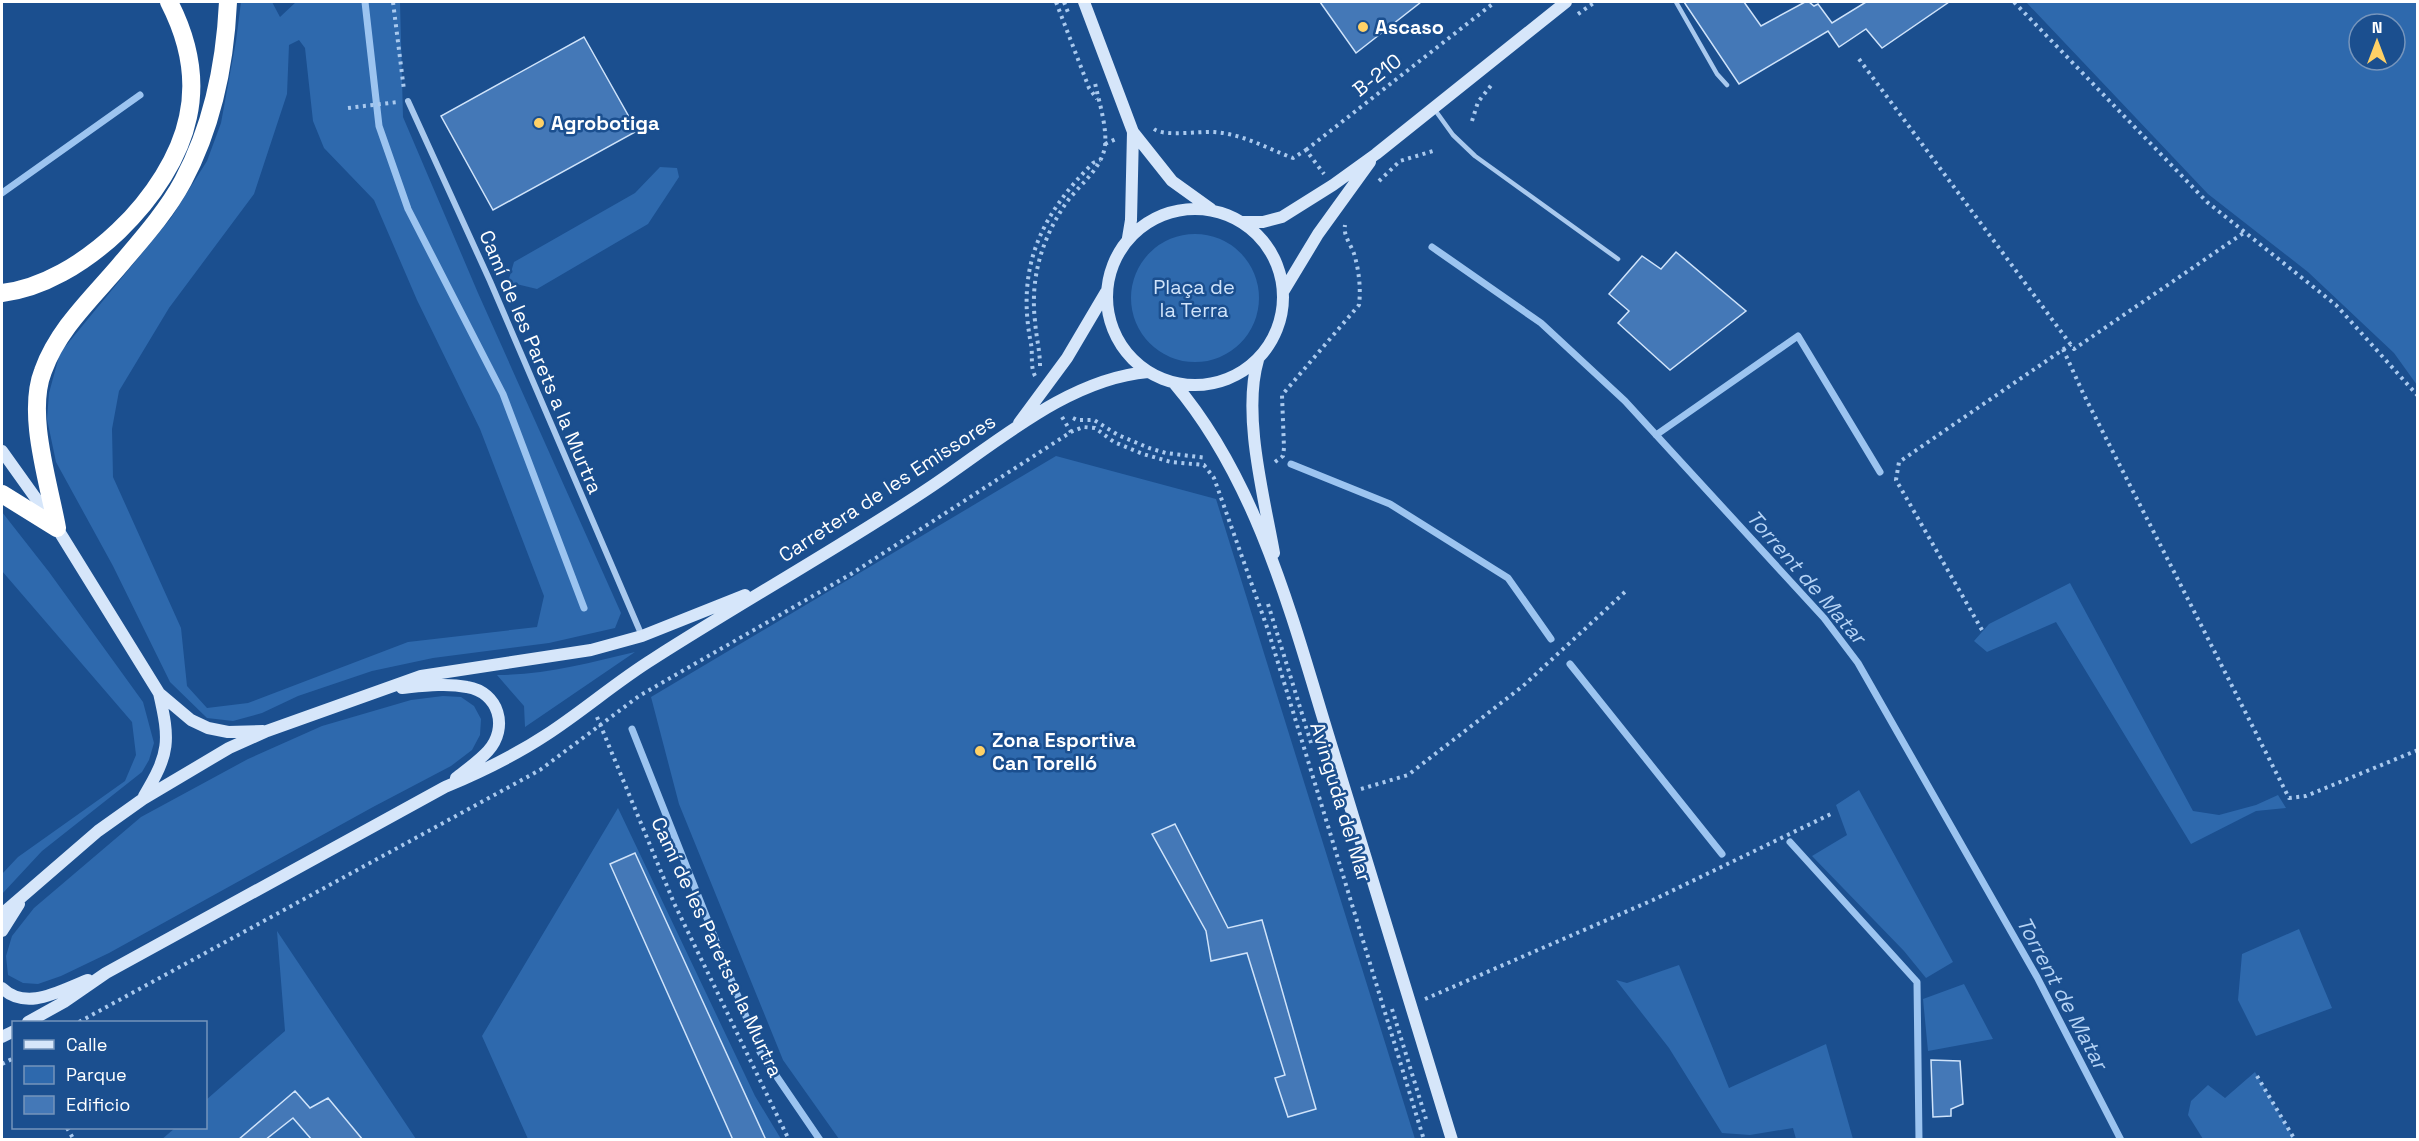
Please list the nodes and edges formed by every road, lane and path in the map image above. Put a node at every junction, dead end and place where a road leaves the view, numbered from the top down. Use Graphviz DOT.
graph roads {
  1 [pos="169,2"];
  2 [pos="228,2"];
  3 [pos="393,2"];
  4 [pos="1056,2"];
  5 [pos="1084,2"];
  6 [pos="1495,2"];
  7 [pos="1566,2"];
  8 [pos="1595,2"];
  9 [pos="1676,2"];
  10 [pos="2014,2"];
  11 [pos="1576,16"];
  12 [pos="1859,59"];
  13 [pos="1495,82"];
  14 [pos="1096,85"];
  15 [pos="1727,85"];
  16 [pos="1098,100"];
  17 [pos="408,101"];
  18 [pos="384,104"];
  19 [pos="348,108"];
  20 [pos="1433,108"];
  21 [pos="1472,121"];
  22 [pos="1150,125"];
  23 [pos="1133,132"];
  24 [pos="1306,150"];
  25 [pos="1433,151"];
  26 [pos="1376,154"];
  27 [pos="1101,159"];
  28 [pos="1324,175"];
  29 [pos="1373,188"];
  30 [pos="1212,210"];
  31 [pos="1347,217"];
  32 [pos="1242,222"];
  33 [pos="2245,232"];
  34 [pos="1128,239"];
  35 [pos="1618,259"];
  36 [pos="1106,291"];
  37 [pos="1283,292"];
  38 [pos="2,293"];
  39 [pos="2071,344"];
  40 [pos="2063,349"];
  41 [pos="1258,358"];
  42 [pos="1041,370"];
  43 [pos="1148,372"];
  44 [pos="1039,380"];
  45 [pos="1174,383"];
  46 [pos="2418,396"];
  47 [pos="1065,422"];
  48 [pos="1014,429"];
  49 [pos="1071,432"];
  50 [pos="1049,445"];
  51 [pos="2,451"];
  52 [pos="1212,461"];
  53 [pos="1275,462"];
  54 [pos="2,494"];
  55 [pos="57,528"];
  56 [pos="1278,574"];
  57 [pos="782,580"];
  58 [pos="1626,591"];
  59 [pos="1266,598"];
  60 [pos="1982,630"];
  61 [pos="642,636"];
  62 [pos="389,688"];
  63 [pos="159,693"];
  64 [pos="590,702"];
  65 [pos="267,730"];
  66 [pos="2418,750"];
  67 [pos="1315,756"];
  68 [pos="445,787"];
  69 [pos="1346,793"];
  70 [pos="143,799"];
  71 [pos="1833,813"];
  72 [pos="27,893"];
  73 [pos="2,914"];
  74 [pos="2,931"];
  75 [pos="106,973"];
  76 [pos="2,988"];
  77 [pos="1411,1005"];
  78 [pos="1392,1006"];
  79 [pos="31,1021"];
  80 [pos="2257,1076"];
  81 [pos="1429,1128"];
  82 [pos="789,1140"];
  83 [pos="1424,1140"];
  84 [pos="1452,1140"];
  85 [pos="2295,1140"];
  1 -- 38 [label="highway"];
  2 -- 55 [label="highway"];
  3 -- 17 [label="path"];
  4 -- 16 [label="path"];
  5 -- 23 [label="main road"];
  6 -- 24 [label="path, B-210"];
  7 -- 20 [label="main road"];
  8 -- 11 [label="path"];
  9 -- 15 [label="lane"];
  10 -- 33 [label="path"];
  12 -- 39 [label="path"];
  13 -- 21 [label="path"];
  14 -- 16 [label="path"];
  16 -- 27 [label="path"];
  17 -- 61 [label="street, Camí de les Parets a la Murtra"];
  18 -- 19 [label="path"];
  20 -- 26 [label="main road"];
  20 -- 35 [label="lane"];
  22 -- 24 [label="path"];
  23 -- 30 [label="main road"];
  23 -- 34 [label="main road"];
  24 -- 28 [label="path"];
  25 -- 29 [label="path"];
  26 -- 32 [label="main road"];
  26 -- 37 [label="main road"];
  27 -- 42 [label="path"];
  27 -- 44 [label="path"];
  30 -- 32 [label="main road"];
  30 -- 34 [label="main road"];
  31 -- 53 [label="path"];
  32 -- 37 [label="main road"];
  33 -- 39 [label="path"];
  33 -- 46 [label="path"];
  34 -- 36 [label="main road"];
  36 -- 43 [label="main road"];
  36 -- 48 [label="main road"];
  37 -- 41 [label="main road"];
  39 -- 40 [label="path"];
  40 -- 60 [label="path"];
  40 -- 66 [label="path"];
  41 -- 45 [label="main road"];
  41 -- 56 [label="main road, Avinguda del Mar"];
  43 -- 45 [label="main road"];
  43 -- 48 [label="main road, Carretera de les Emissores"];
  45 -- 56 [label="main road, Avinguda del Mar"];
  47 -- 49 [label="path"];
  48 -- 57 [label="main road, Carretera de les Emissores"];
  49 -- 50 [label="path"];
  49 -- 52 [label="path"];
  49 -- 83 [label="path, Avinguda del Mar"];
  51 -- 55 [label="main road"];
  54 -- 55 [label="highway"];
  55 -- 63 [label="main road"];
  56 -- 69 [label="main road, Avinguda del Mar"];
  57 -- 61 [label="main road"];
  57 -- 64 [label="main road"];
  58 -- 69 [label="path"];
  59 -- 67 [label="path, Avinguda del Mar"];
  61 -- 62 [label="main road"];
  62 -- 65 [label="main road"];
  62 -- 68 [label="main road"];
  63 -- 65 [label="main road"];
  63 -- 70 [label="main road"];
  64 -- 68 [label="main road"];
  64 -- 82 [label="path, Camí de les Parets a la Murtra"];
  65 -- 70 [label="main road"];
  68 -- 75 [label="main road"];
  69 -- 77 [label="main road, Avinguda del Mar"];
  70 -- 72 [label="main road"];
  71 -- 77 [label="path"];
  72 -- 73 [label="main road"];
  72 -- 74 [label="main road"];
  75 -- 76 [label="main road"];
  75 -- 79 [label="main road"];
  77 -- 84 [label="main road, Avinguda del Mar"];
  78 -- 81 [label="path"];
  80 -- 85 [label="path"];
}
